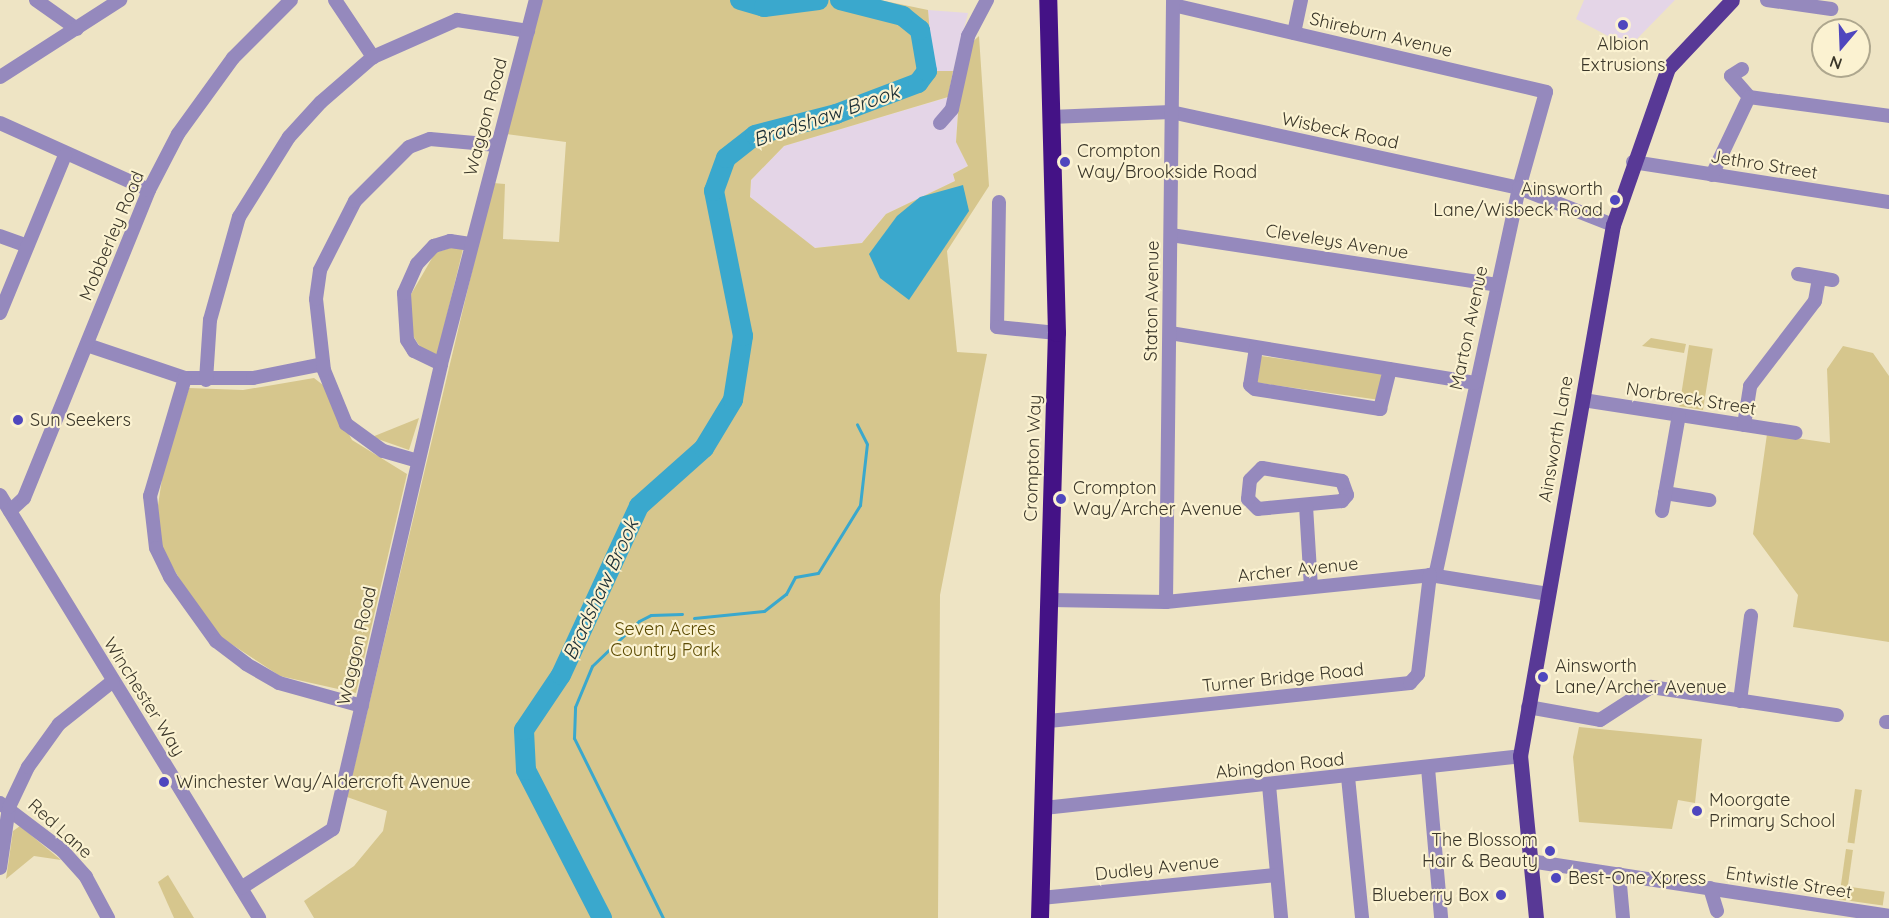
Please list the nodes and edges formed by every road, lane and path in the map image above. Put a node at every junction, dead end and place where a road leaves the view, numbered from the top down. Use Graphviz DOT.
graph roads {
  1 [pos="36,0"];
  2 [pos="120,0"];
  3 [pos="291,0"];
  4 [pos="335,0"];
  5 [pos="536,0"];
  6 [pos="987,0"];
  7 [pos="1047,0"];
  8 [pos="1301,0"];
  9 [pos="1732,0"];
  10 [pos="1767,0"];
  11 [pos="1173,3"];
  12 [pos="1811,3"];
  13 [pos="1831,9"];
  14 [pos="77,29"];
  15 [pos="528,31"];
  16 [pos="1294,33"];
  17 [pos="373,57"];
  18 [pos="1742,69"];
  19 [pos="0,77"];
  20 [pos="1546,92"];
  21 [pos="1749,97"];
  22 [pos="1171,112"];
  23 [pos="1889,116"];
  24 [pos="1052,117"];
  25 [pos="0,123"];
  26 [pos="940,123"];
  27 [pos="497,146"];
  28 [pos="65,154"];
  29 [pos="1633,162"];
  30 [pos="1712,175"];
  31 [pos="1519,188"];
  32 [pos="149,190"];
  33 [pos="999,202"];
  34 [pos="1889,202"];
  35 [pos="1613,225"];
  36 [pos="1171,235"];
  37 [pos="0,236"];
  38 [pos="472,244"];
  39 [pos="27,246"];
  40 [pos="1798,274"];
  41 [pos="1497,285"];
  42 [pos="0,313"];
  43 [pos="1057,333"];
  44 [pos="1170,333"];
  45 [pos="87,345"];
  46 [pos="1256,348"];
  47 [pos="323,364"];
  48 [pos="441,364"];
  49 [pos="1390,369"];
  50 [pos="185,378"];
  51 [pos="206,380"];
  52 [pos="1475,383"];
  53 [pos="1583,400"];
  54 [pos="1679,415"];
  55 [pos="1744,425"];
  56 [pos="1795,433"];
  57 [pos="418,461"];
  58 [pos="1665,493"];
  59 [pos="0,495"];
  60 [pos="1709,500"];
  61 [pos="1306,506"];
  62 [pos="1662,511"];
  63 [pos="10,512"];
  64 [pos="1433,575"];
  65 [pos="1311,587"];
  66 [pos="1548,594"];
  67 [pos="1050,600"];
  68 [pos="1166,602"];
  69 [pos="1751,616"];
  70 [pos="113,681"];
  71 [pos="1740,701"];
  72 [pos="362,706"];
  73 [pos="1528,707"];
  74 [pos="1837,715"];
  75 [pos="1049,721"];
  76 [pos="1521,756"];
  77 [pos="1428,768"];
  78 [pos="1348,777"];
  79 [pos="1269,785"];
  80 [pos="4,805"];
  81 [pos="1044,808"];
  82 [pos="1530,861"];
  83 [pos="0,868"];
  84 [pos="1619,874"];
  85 [pos="1277,875"];
  86 [pos="241,888"];
  87 [pos="1710,888"];
  88 [pos="1041,898"];
  89 [pos="1717,911"];
  90 [pos="1863,915"];
  91 [pos="1889,916"];
  92 [pos="108,918"];
  93 [pos="259,918"];
  94 [pos="1040,918"];
  95 [pos="1281,918"];
  96 [pos="1362,918"];
  97 [pos="1441,918"];
  98 [pos="1536,918"];
  99 [pos="1623,918"];
  1 -- 14 [label="street"];
  2 -- 14 [label="street"];
  3 -- 32 [label="street, Mobberley Road"];
  4 -- 17 [label="street"];
  5 -- 15 [label="street, Waggon Road"];
  6 -- 26 [label="street"];
  7 -- 24 [label="highway, Crompton Way"];
  8 -- 16 [label="street"];
  9 -- 29 [label="main road, Ainsworth Lane"];
  10 -- 12 [label="street"];
  11 -- 16 [label="street, Shireburn Avenue"];
  11 -- 22 [label="street, Staton Avenue"];
  12 -- 13 [label="street"];
  14 -- 19 [label="street"];
  15 -- 17 [label="street"];
  15 -- 27 [label="street, Waggon Road"];
  16 -- 20 [label="street, Shireburn Avenue"];
  17 -- 51 [label="street"];
  18 -- 21 [label="street"];
  20 -- 31 [label="street, Marton Avenue"];
  21 -- 23 [label="street"];
  21 -- 30 [label="street"];
  22 -- 24 [label="street, Wisbeck Road"];
  22 -- 31 [label="street, Wisbeck Road"];
  22 -- 36 [label="street, Staton Avenue"];
  24 -- 43 [label="highway, Crompton Way"];
  25 -- 28 [label="street"];
  27 -- 38 [label="street, Waggon Road"];
  27 -- 47 [label="street"];
  28 -- 32 [label="street"];
  28 -- 39 [label="street"];
  29 -- 30 [label="street, Jethro Street"];
  29 -- 35 [label="main road, Ainsworth Lane"];
  30 -- 34 [label="street, Jethro Street"];
  31 -- 35 [label="street, Wisbeck Road"];
  31 -- 41 [label="street, Marton Avenue"];
  32 -- 45 [label="street, Mobberley Road"];
  33 -- 43 [label="street"];
  35 -- 53 [label="main road, Ainsworth Lane"];
  36 -- 41 [label="street, Cleveleys Avenue"];
  36 -- 44 [label="street, Staton Avenue"];
  37 -- 39 [label="street"];
  38 -- 48 [label="street, Waggon Road"];
  38 -- 48 [label="street"];
  39 -- 42 [label="street"];
  40 -- 55 [label="street"];
  41 -- 52 [label="street, Marton Avenue"];
  43 -- 67 [label="highway, Crompton Way"];
  44 -- 46 [label="street"];
  44 -- 68 [label="street, Staton Avenue"];
  45 -- 50 [label="street"];
  45 -- 63 [label="street, Mobberley Road"];
  46 -- 49 [label="street"];
  46 -- 49 [label="street"];
  47 -- 51 [label="street"];
  47 -- 57 [label="street"];
  48 -- 57 [label="street, Waggon Road"];
  49 -- 52 [label="street"];
  50 -- 51 [label="street"];
  50 -- 72 [label="street"];
  52 -- 64 [label="street, Marton Avenue"];
  53 -- 54 [label="street, Norbreck Street"];
  53 -- 66 [label="main road, Ainsworth Lane"];
  54 -- 55 [label="street, Norbreck Street"];
  54 -- 58 [label="street"];
  55 -- 56 [label="street, Norbreck Street"];
  57 -- 72 [label="street, Waggon Road"];
  58 -- 60 [label="street"];
  58 -- 62 [label="street"];
  59 -- 63 [label="street, Winchester Way"];
  61 -- 61 [label="street"];
  61 -- 65 [label="street"];
  63 -- 70 [label="street, Winchester Way"];
  64 -- 65 [label="street, Archer Avenue"];
  64 -- 66 [label="street, Archer Avenue"];
  64 -- 75 [label="street, Turner Bridge Road"];
  65 -- 68 [label="street, Archer Avenue"];
  66 -- 73 [label="main road, Ainsworth Lane"];
  67 -- 68 [label="street, Archer Avenue"];
  67 -- 75 [label="highway, Crompton Way"];
  69 -- 71 [label="street"];
  70 -- 80 [label="street"];
  70 -- 86 [label="street, Winchester Way"];
  71 -- 73 [label="street"];
  71 -- 74 [label="street"];
  72 -- 86 [label="street, Waggon Road"];
  73 -- 76 [label="main road, Ainsworth Lane"];
  75 -- 81 [label="highway, Crompton Way"];
  76 -- 77 [label="street, Abingdon Road"];
  76 -- 82 [label="main road, Ainsworth Lane"];
  77 -- 78 [label="street, Abingdon Road"];
  77 -- 97 [label="street"];
  78 -- 79 [label="street, Abingdon Road"];
  78 -- 96 [label="street"];
  79 -- 81 [label="street, Abingdon Road"];
  79 -- 85 [label="street"];
  80 -- 83 [label="street"];
  80 -- 92 [label="street, Red Lane"];
  81 -- 88 [label="highway, Crompton Way"];
  82 -- 84 [label="street, Entwistle Street"];
  82 -- 98 [label="main road, Ainsworth Lane"];
  84 -- 87 [label="street, Entwistle Street"];
  84 -- 99 [label="street"];
  85 -- 88 [label="street, Dudley Avenue"];
  85 -- 95 [label="street"];
  86 -- 93 [label="street, Winchester Way"];
  87 -- 89 [label="street, Entwistle Street"];
  87 -- 90 [label="street, Entwistle Street"];
  88 -- 94 [label="highway, Crompton Way"];
  90 -- 91 [label="street, Entwistle Street"];
}
